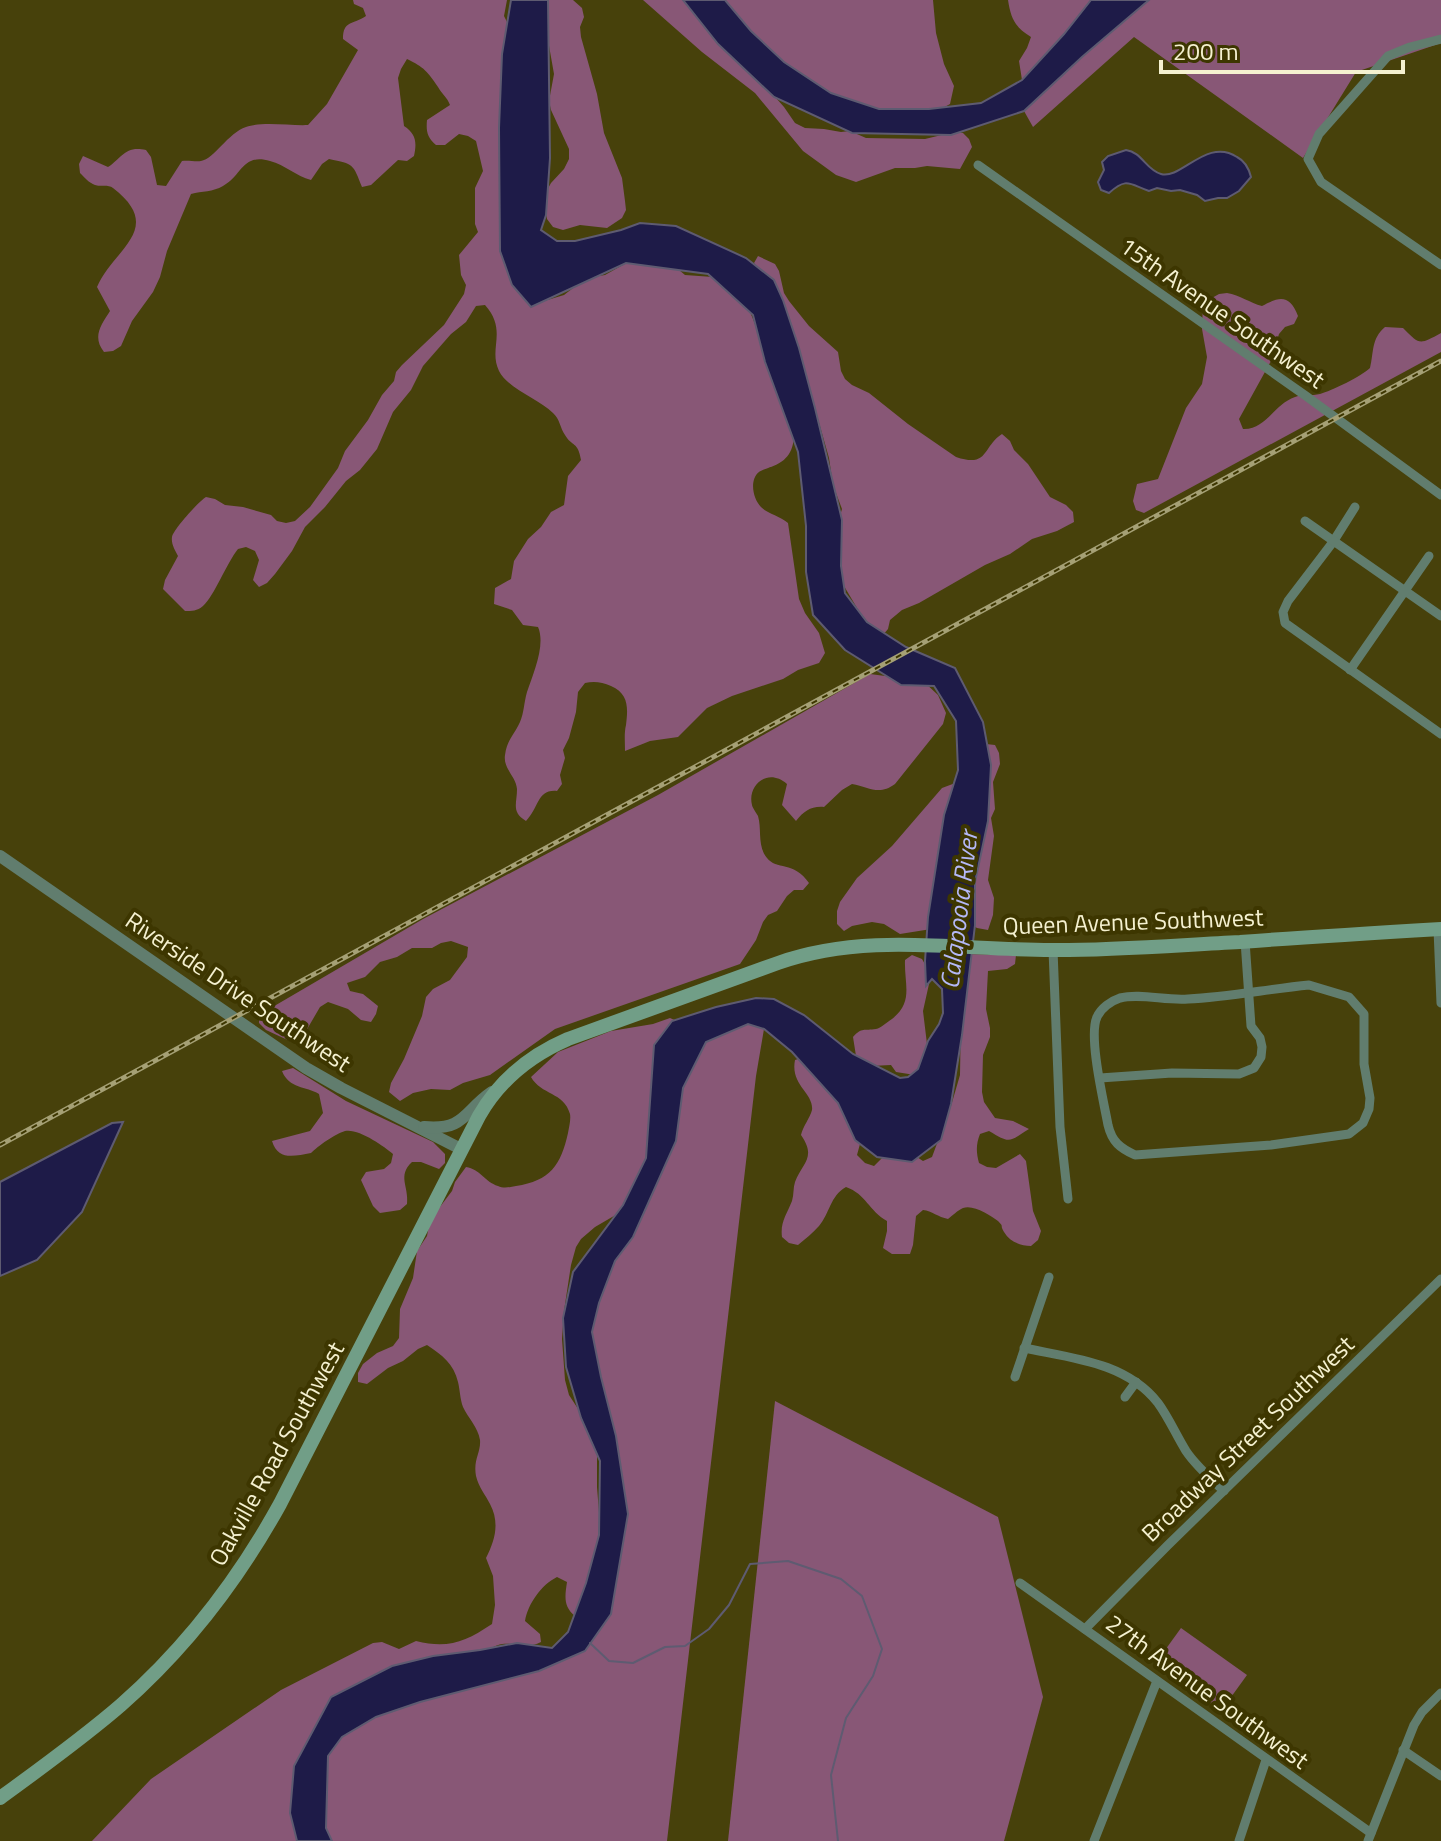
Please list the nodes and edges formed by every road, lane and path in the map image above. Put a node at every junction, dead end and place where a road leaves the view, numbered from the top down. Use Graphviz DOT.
graph roads {
  1 [pos="1441,39"];
  2 [pos="978,165"];
  3 [pos="1441,265"];
  4 [pos="1441,495"];
  5 [pos="1355,507"];
  6 [pos="1305,521"];
  7 [pos="1333,542"];
  8 [pos="1429,556"];
  9 [pos="1405,592"];
  10 [pos="1441,616"];
  11 [pos="1350,670"];
  12 [pos="1441,734"];
  13 [pos="0,856"];
  14 [pos="1439,929"];
  15 [pos="1245,941"];
  16 [pos="1053,950"];
  17 [pos="1248,992"];
  18 [pos="1441,1003"];
  19 [pos="1100,1078"];
  20 [pos="498,1089"];
  21 [pos="417,1127"];
  22 [pos="461,1149"];
  23 [pos="1068,1199"];
  24 [pos="1049,1277"];
  25 [pos="1441,1279"];
  26 [pos="1024,1348"];
  27 [pos="1015,1377"];
  28 [pos="1136,1382"];
  29 [pos="1125,1397"];
  30 [pos="1224,1491"];
  31 [pos="1020,1583"];
  32 [pos="1085,1629"];
  33 [pos="1157,1681"];
  34 [pos="1441,1693"];
  35 [pos="1403,1750"];
  36 [pos="1266,1760"];
  37 [pos="1441,1776"];
  38 [pos="0,1798"];
  39 [pos="1370,1837"];
  40 [pos="1094,1841"];
  41 [pos="1239,1841"];
  1 -- 3 [label="street"];
  2 -- 4 [label="street, 15th Avenue Southwest"];
  5 -- 7 [label="street"];
  6 -- 7 [label="street"];
  7 -- 9 [label="street"];
  7 -- 11 [label="street"];
  8 -- 9 [label="street"];
  9 -- 10 [label="street"];
  9 -- 11 [label="street"];
  11 -- 12 [label="street"];
  13 -- 21 [label="street, Riverside Drive Southwest"];
  14 -- 15 [label="main road, Queen Avenue Southwest"];
  14 -- 18 [label="street"];
  15 -- 16 [label="main road, Queen Avenue Southwest"];
  15 -- 17 [label="street"];
  16 -- 20 [label="main road, Queen Avenue Southwest"];
  16 -- 23 [label="street"];
  17 -- 19 [label="street"];
  17 -- 19 [label="street"];
  17 -- 19 [label="street"];
  20 -- 21 [label="street"];
  20 -- 22 [label="main road, Queen Avenue Southwest"];
  21 -- 22 [label="street, Riverside Drive Southwest"];
  22 -- 38 [label="main road, Oakville Road Southwest"];
  24 -- 26 [label="street"];
  25 -- 30 [label="street, Broadway Street Southwest"];
  26 -- 27 [label="street"];
  26 -- 28 [label="street"];
  28 -- 29 [label="street"];
  28 -- 30 [label="street"];
  30 -- 32 [label="street, Broadway Street Southwest"];
  31 -- 32 [label="street, 27th Avenue Southwest"];
  32 -- 33 [label="street, 27th Avenue Southwest"];
  33 -- 36 [label="street, 27th Avenue Southwest"];
  33 -- 40 [label="street"];
  34 -- 35 [label="street"];
  35 -- 37 [label="street"];
  35 -- 39 [label="street"];
  36 -- 39 [label="street, 27th Avenue Southwest"];
  36 -- 41 [label="street"];
}
